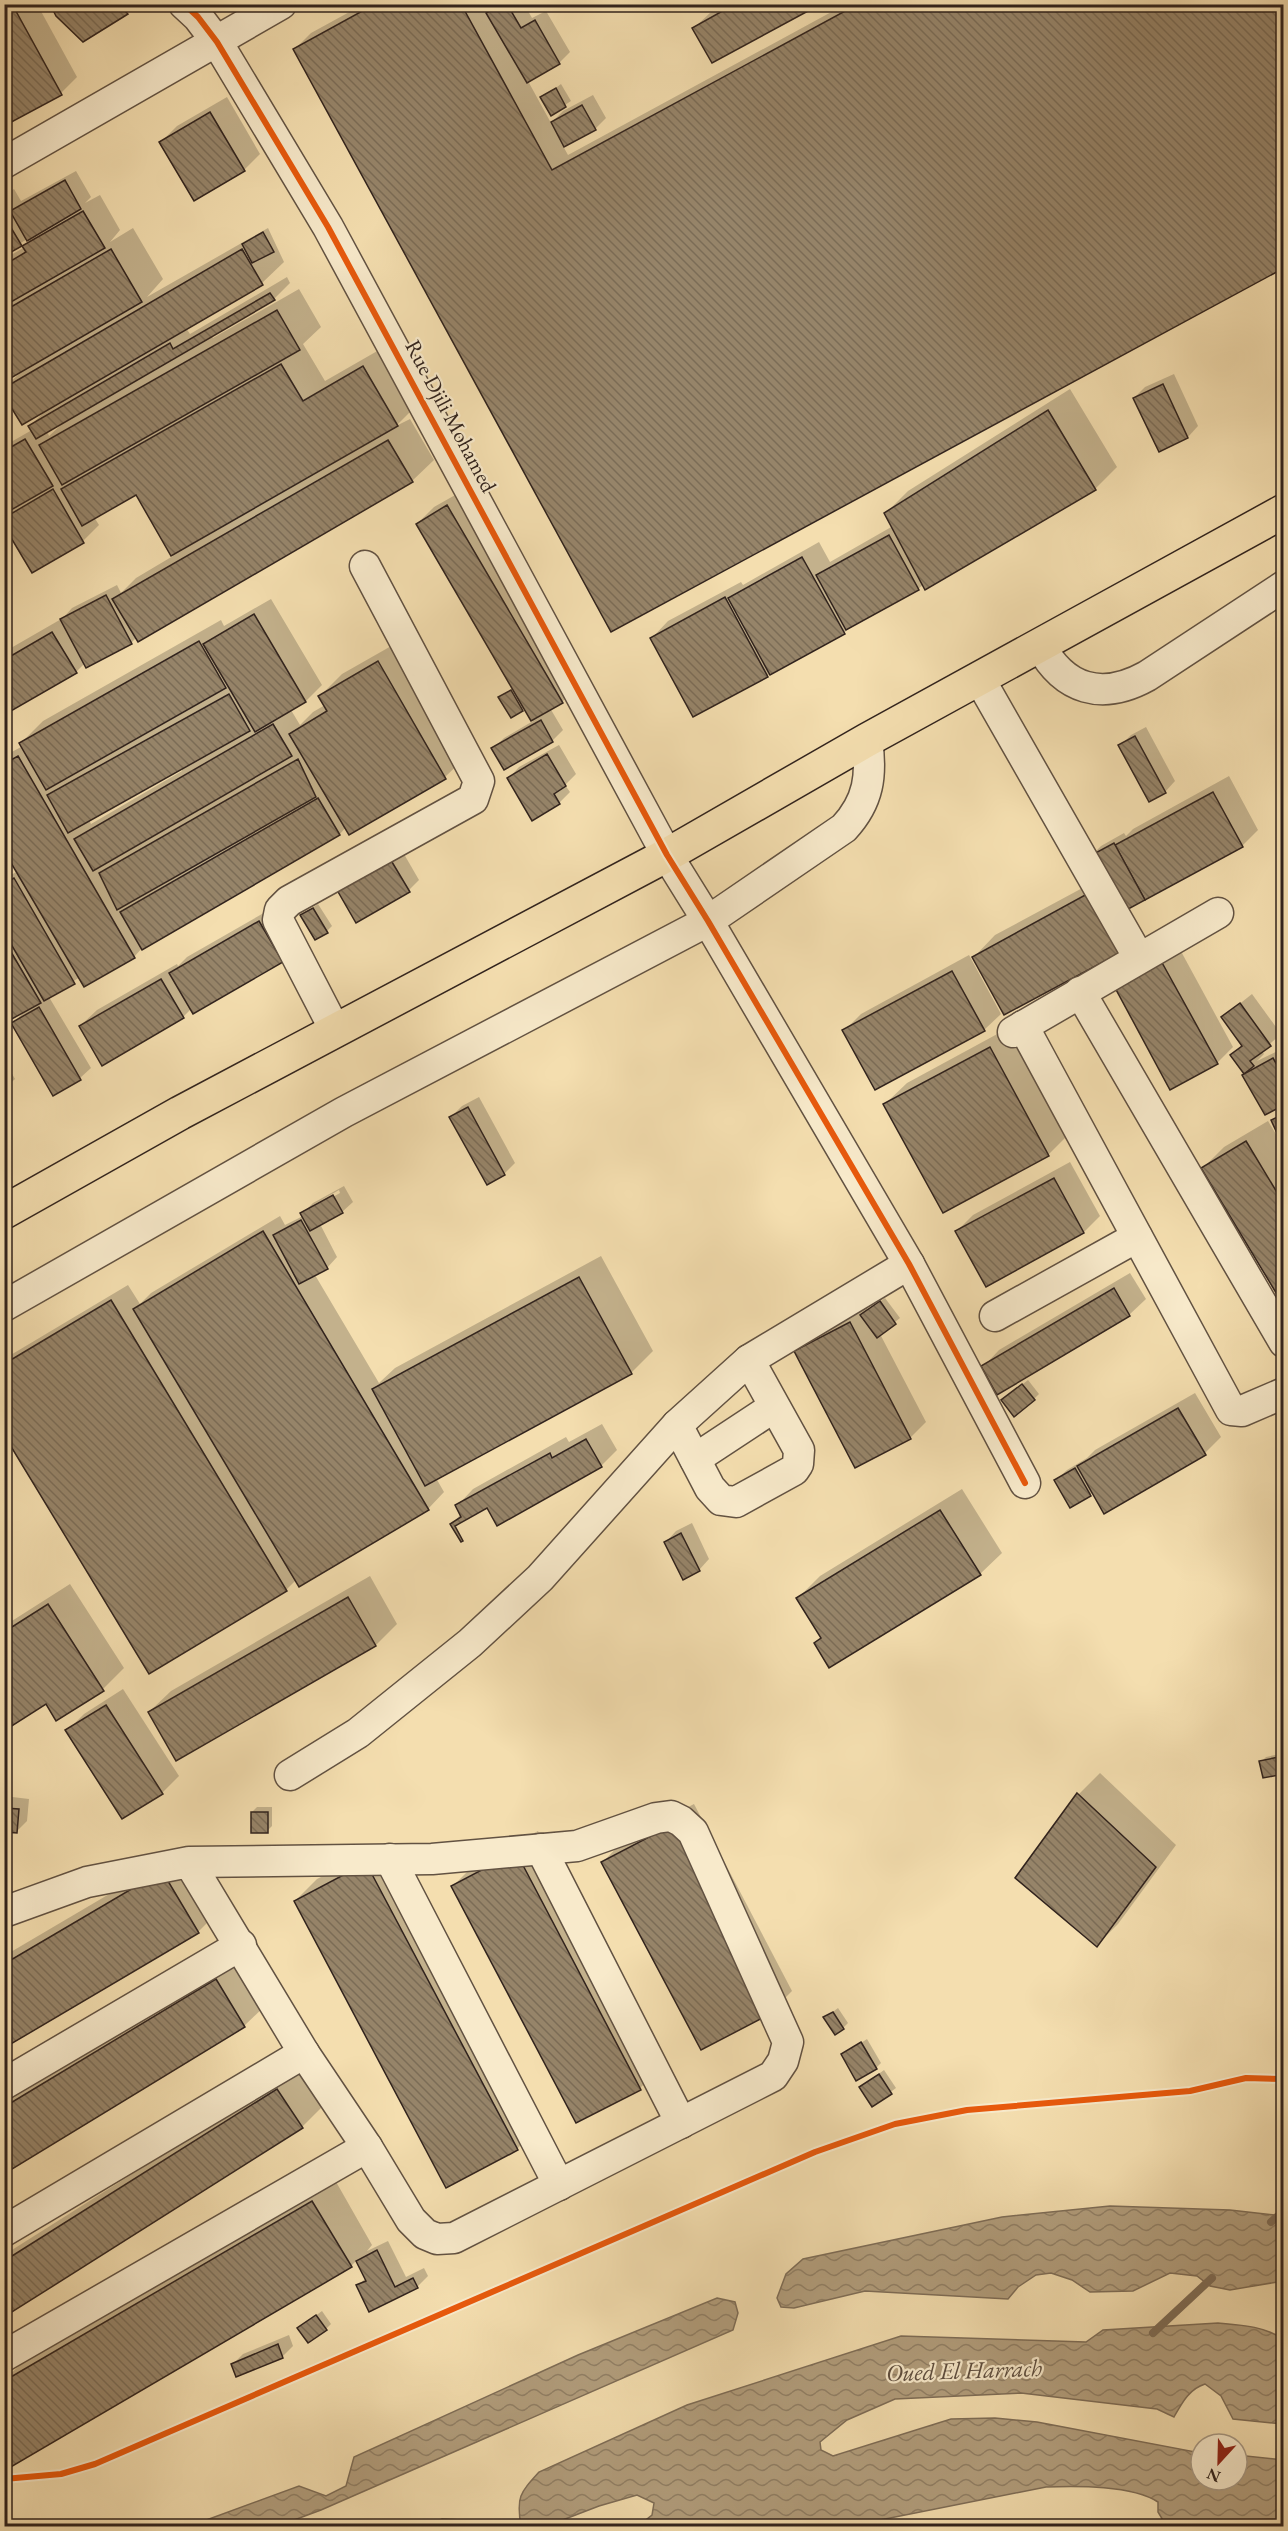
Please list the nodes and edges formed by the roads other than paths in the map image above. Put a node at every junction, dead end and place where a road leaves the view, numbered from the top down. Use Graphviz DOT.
graph roads {
  1 [pos="184,4"];
  2 [pos="282,4"];
  3 [pos="217,42"];
  4 [pos="4,163"];
  5 [pos="1284,511"];
  6 [pos="365,566"];
  7 [pos="1284,586"];
  8 [pos="1040,645"];
  9 [pos="979,678"];
  10 [pos="867,740"];
  11 [pos="667,855"];
  12 [pos="1218,913"];
  13 [pos="708,921"];
  14 [pos="1139,958"];
  15 [pos="1080,992"];
  16 [pos="335,1030"];
  17 [pos="4,1212"];
  18 [pos="1137,1237"];
  19 [pos="909,1264"];
  20 [pos="4,1306"];
  21 [pos="995,1316"];
  22 [pos="1284,1342"];
  23 [pos="749,1360"];
  24 [pos="1284,1393"];
  25 [pos="774,1407"];
  26 [pos="678,1425"];
  27 [pos="695,1459"];
  28 [pos="1025,1483"];
  29 [pos="290,1775"];
  30 [pos="541,1849"];
  31 [pos="390,1859"];
  32 [pos="189,1862"];
  33 [pos="4,1912"];
  34 [pos="241,1945"];
  35 [pos="304,2053"];
  36 [pos="4,2084"];
  37 [pos="681,2123"];
  38 [pos="367,2147"];
  39 [pos="559,2185"];
  40 [pos="4,2231"];
  41 [pos="4,2356"];
  1 -- 3 [label="street, Rue Djili Mohamed"];
  2 -- 3 [label="street"];
  3 -- 4 [label="street"];
  3 -- 11 [label="street, Rue Djili Mohamed"];
  5 -- 8 [label="main road"];
  6 -- 16 [label="street"];
  7 -- 8 [label="street"];
  8 -- 9 [label="main road"];
  9 -- 10 [label="main road"];
  9 -- 14 [label="street"];
  10 -- 11 [label="main road"];
  10 -- 13 [label="street"];
  11 -- 13 [label="street, Rue Djili Mohamed"];
  11 -- 16 [label="main road"];
  12 -- 14 [label="street"];
  13 -- 19 [label="street, Rue Djili Mohamed"];
  13 -- 20 [label="street"];
  14 -- 15 [label="street"];
  15 -- 18 [label="street"];
  15 -- 22 [label="street"];
  16 -- 17 [label="main road"];
  18 -- 21 [label="street"];
  18 -- 24 [label="street"];
  19 -- 23 [label="street"];
  19 -- 28 [label="street, Rue Djili Mohamed"];
  23 -- 25 [label="street"];
  23 -- 26 [label="street"];
  25 -- 27 [label="street"];
  25 -- 27 [label="street"];
  26 -- 27 [label="street"];
  26 -- 29 [label="street"];
  30 -- 31 [label="street"];
  30 -- 37 [label="street"];
  30 -- 37 [label="street"];
  31 -- 32 [label="street"];
  31 -- 39 [label="street"];
  32 -- 33 [label="street"];
  32 -- 34 [label="street"];
  34 -- 35 [label="street"];
  34 -- 36 [label="street"];
  35 -- 38 [label="street"];
  35 -- 40 [label="street"];
  37 -- 39 [label="street"];
  38 -- 39 [label="street"];
  38 -- 41 [label="street"];
}
